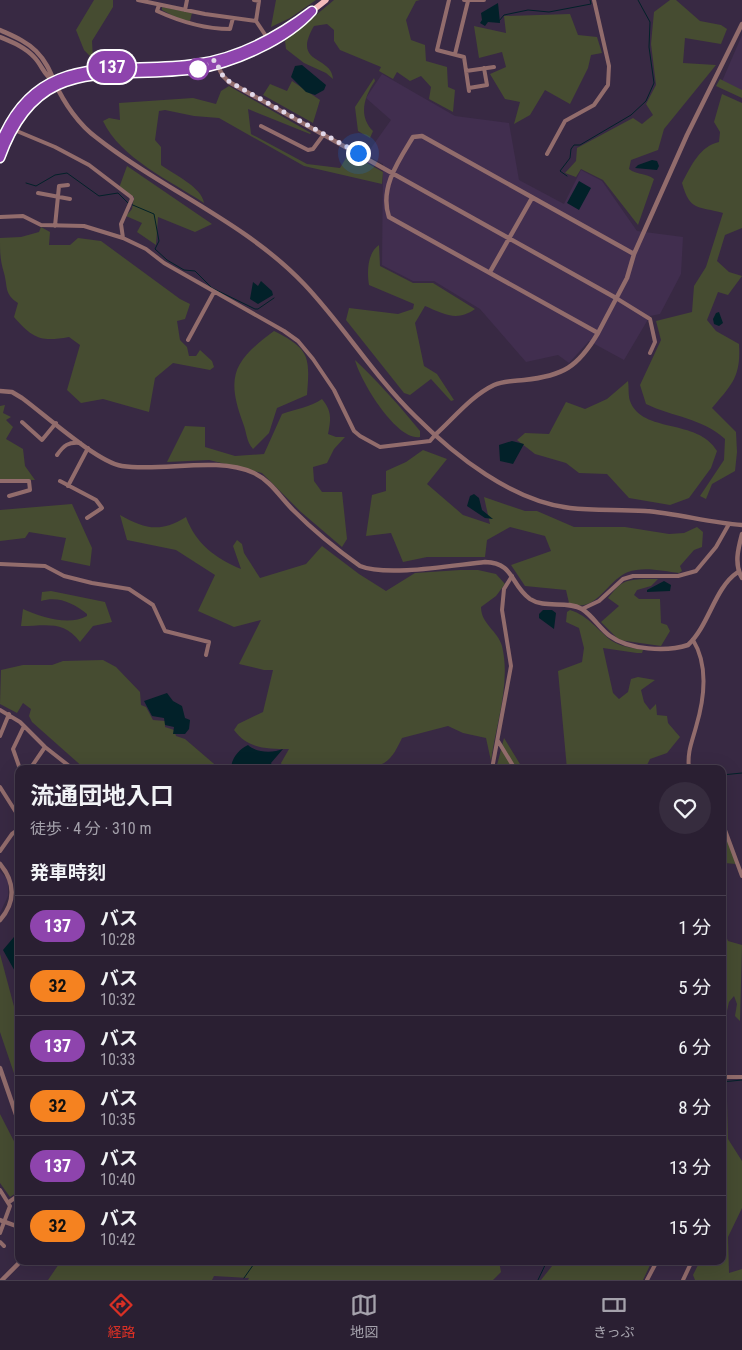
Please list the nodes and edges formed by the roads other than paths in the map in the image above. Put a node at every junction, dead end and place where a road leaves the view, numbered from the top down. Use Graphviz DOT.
graph roads {
  1 [pos="138,0"];
  2 [pos="187,0"];
  3 [pos="254,0"];
  4 [pos="326,0"];
  5 [pos="449,0"];
  6 [pos="466,0"];
  7 [pos="484,0"];
  8 [pos="594,0"];
  9 [pos="159,5"];
  10 [pos="185,10"];
  11 [pos="312,11"];
  12 [pos="233,18"];
  13 [pos="256,21"];
  14 [pos="742,24"];
  15 [pos="0,30"];
  16 [pos="0,37"];
  17 [pos="268,39"];
  18 [pos="455,54"];
  19 [pos="216,62"];
  20 [pos="494,67"];
  21 [pos="484,68"];
  22 [pos="466,72"];
  23 [pos="55,83"];
  24 [pos="261,126"];
  25 [pos="12,129"];
  26 [pos="324,134"];
  27 [pos="0,144"];
  28 [pos="547,154"];
  29 [pos="0,158"];
  30 [pos="392,173"];
  31 [pos="68,185"];
  32 [pos="38,193"];
  33 [pos="58,197"];
  34 [pos="532,198"];
  35 [pos="70,199"];
  36 [pos="0,217"];
  37 [pos="55,226"];
  38 [pos="123,238"];
  39 [pos="509,239"];
  40 [pos="634,254"];
  41 [pos="490,272"];
  42 [pos="214,292"];
  43 [pos="616,298"];
  44 [pos="598,333"];
  45 [pos="188,340"];
  46 [pos="650,353"];
  47 [pos="0,391"];
  48 [pos="22,422"];
  49 [pos="56,423"];
  50 [pos="435,435"];
  51 [pos="82,443"];
  52 [pos="88,448"];
  53 [pos="57,455"];
  54 [pos="0,481"];
  55 [pos="60,482"];
  56 [pos="68,486"];
  57 [pos="9,496"];
  58 [pos="87,518"];
  59 [pos="730,524"];
  60 [pos="742,525"];
  61 [pos="742,534"];
  62 [pos="0,564"];
  63 [pos="738,572"];
  64 [pos="512,576"];
  65 [pos="742,578"];
  66 [pos="582,609"];
  67 [pos="693,640"];
  68 [pos="206,655"];
  69 [pos="0,710"];
  70 [pos="9,714"];
  71 [pos="24,726"];
  72 [pos="0,736"];
  73 [pos="498,741"];
  74 [pos="45,747"];
  75 [pos="18,765"];
  76 [pos="33,765"];
  77 [pos="67,765"];
  78 [pos="493,765"];
  79 [pos="513,765"];
  80 [pos="689,765"];
  81 [pos="0,788"];
  82 [pos="15,811"];
  83 [pos="15,832"];
  84 [pos="726,833"];
  85 [pos="0,851"];
  86 [pos="0,864"];
  87 [pos="742,876"];
  88 [pos="0,920"];
  89 [pos="0,1068"];
  90 [pos="742,1077"];
  91 [pos="726,1078"];
  92 [pos="15,1111"];
  93 [pos="0,1190"];
  94 [pos="15,1198"];
  95 [pos="9,1202"];
  96 [pos="2,1221"];
  97 [pos="15,1226"];
  98 [pos="0,1232"];
  99 [pos="0,1242"];
  100 [pos="4,1246"];
  101 [pos="17,1265"];
  102 [pos="656,1265"];
  103 [pos="690,1265"];
  104 [pos="686,1273"];
  105 [pos="2,1280"];
  106 [pos="647,1280"];
  107 [pos="683,1280"];
  108 [pos="689,1280"];
  1 -- 9 [label="street"];
  2 -- 10 [label="street"];
  3 -- 13 [label="street"];
  4 -- 11 [label="highway"];
  5 -- 18 [label="street"];
  6 -- 7 [label="street"];
  6 -- 18 [label="street"];
  8 -- 28 [label="street"];
  9 -- 10 [label="street"];
  9 -- 12 [label="street"];
  10 -- 12 [label="street"];
  11 -- 17 [label="highway"];
  11 -- 19 [label="highway"];
  12 -- 13 [label="street"];
  13 -- 17 [label="street"];
  14 -- 40 [label="street"];
  15 -- 23 [label="street"];
  16 -- 23 [label="street"];
  17 -- 19 [label="highway"];
  18 -- 22 [label="street"];
  19 -- 23 [label="highway"];
  19 -- 26 [label="street"];
  20 -- 21 [label="street"];
  21 -- 22 [label="street"];
  21 -- 22 [label="street"];
  23 -- 25 [label="highway"];
  23 -- 27 [label="highway"];
  23 -- 50 [label="street"];
  24 -- 26 [label="street"];
  25 -- 29 [label="highway"];
  25 -- 38 [label="street"];
  26 -- 30 [label="street"];
  30 -- 34 [label="street"];
  30 -- 39 [label="street"];
  30 -- 41 [label="street"];
  31 -- 33 [label="street"];
  32 -- 33 [label="street"];
  33 -- 35 [label="street"];
  33 -- 37 [label="street"];
  34 -- 39 [label="street"];
  34 -- 40 [label="street"];
  36 -- 37 [label="street"];
  37 -- 38 [label="street"];
  38 -- 42 [label="street"];
  39 -- 41 [label="street"];
  39 -- 43 [label="street"];
  40 -- 43 [label="street"];
  41 -- 44 [label="street"];
  42 -- 45 [label="street"];
  42 -- 50 [label="street"];
  43 -- 44 [label="street"];
  43 -- 46 [label="street"];
  44 -- 50 [label="street"];
  47 -- 49 [label="street"];
  48 -- 49 [label="street"];
  49 -- 51 [label="street"];
  50 -- 59 [label="street"];
  51 -- 52 [label="street"];
  51 -- 53 [label="street"];
  52 -- 56 [label="street"];
  52 -- 64 [label="street"];
  54 -- 57 [label="street"];
  55 -- 56 [label="street"];
  56 -- 58 [label="street"];
  59 -- 60 [label="street"];
  59 -- 66 [label="street"];
  61 -- 63 [label="street"];
  62 -- 68 [label="street"];
  63 -- 65 [label="street"];
  63 -- 67 [label="street"];
  64 -- 66 [label="street"];
  64 -- 73 [label="street"];
  66 -- 67 [label="street"];
  67 -- 80 [label="street"];
  69 -- 70 [label="street"];
  70 -- 71 [label="street"];
  70 -- 72 [label="street"];
  71 -- 74 [label="street"];
  71 -- 75 [label="street"];
  73 -- 78 [label="street"];
  73 -- 79 [label="street"];
  74 -- 76 [label="street"];
  74 -- 77 [label="street"];
  81 -- 82 [label="street"];
  83 -- 85 [label="street"];
  84 -- 87 [label="street"];
  86 -- 88 [label="street"];
  89 -- 92 [label="street"];
  90 -- 91 [label="street"];
  93 -- 95 [label="street"];
  94 -- 95 [label="street"];
  95 -- 96 [label="street"];
  96 -- 97 [label="street"];
  96 -- 98 [label="street"];
  99 -- 100 [label="street"];
  101 -- 105 [label="street"];
  102 -- 106 [label="street"];
  103 -- 104 [label="street"];
  104 -- 107 [label="street"];
  104 -- 108 [label="street"];
}
